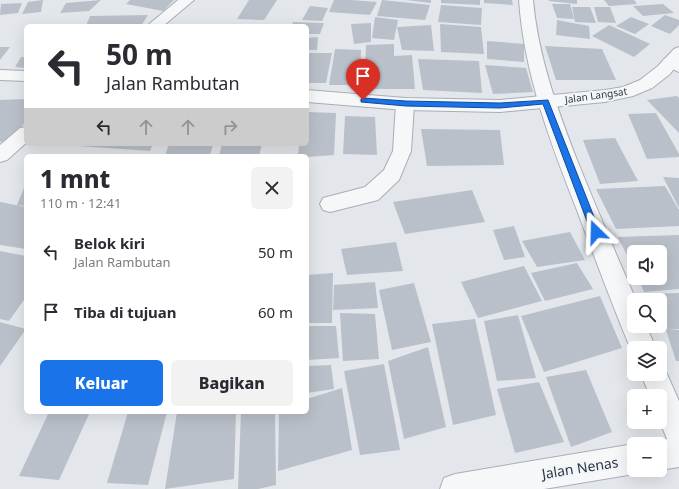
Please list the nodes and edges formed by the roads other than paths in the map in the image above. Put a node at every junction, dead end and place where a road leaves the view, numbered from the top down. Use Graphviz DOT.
graph roads {
  1 [pos="187,0"];
  2 [pos="526,0"];
  3 [pos="157,24"];
  4 [pos="677,60"];
  5 [pos="0,75"];
  6 [pos="24,76"];
  7 [pos="309,96"];
  8 [pos="546,101"];
  9 [pos="406,104"];
  10 [pos="24,135"];
  11 [pos="0,155"];
  12 [pos="330,204"];
  13 [pos="627,309"];
  14 [pos="657,381"];
  15 [pos="679,434"];
  16 [pos="679,452"];
  17 [pos="667,454"];
  18 [pos="627,460"];
  19 [pos="455,489"];
  1 -- 3 [label="street"];
  2 -- 8 [label="street"];
  4 -- 8 [label="street, Jalan Langsat"];
  5 -- 6 [label="street"];
  7 -- 9 [label="street, Jalan Langsat"];
  8 -- 9 [label="street, Jalan Langsat"];
  8 -- 13 [label="street"];
  9 -- 12 [label="street"];
  10 -- 11 [label="street"];
  14 -- 15 [label="street"];
  16 -- 17 [label="street"];
  18 -- 19 [label="street, Jalan Nenas"];
}
